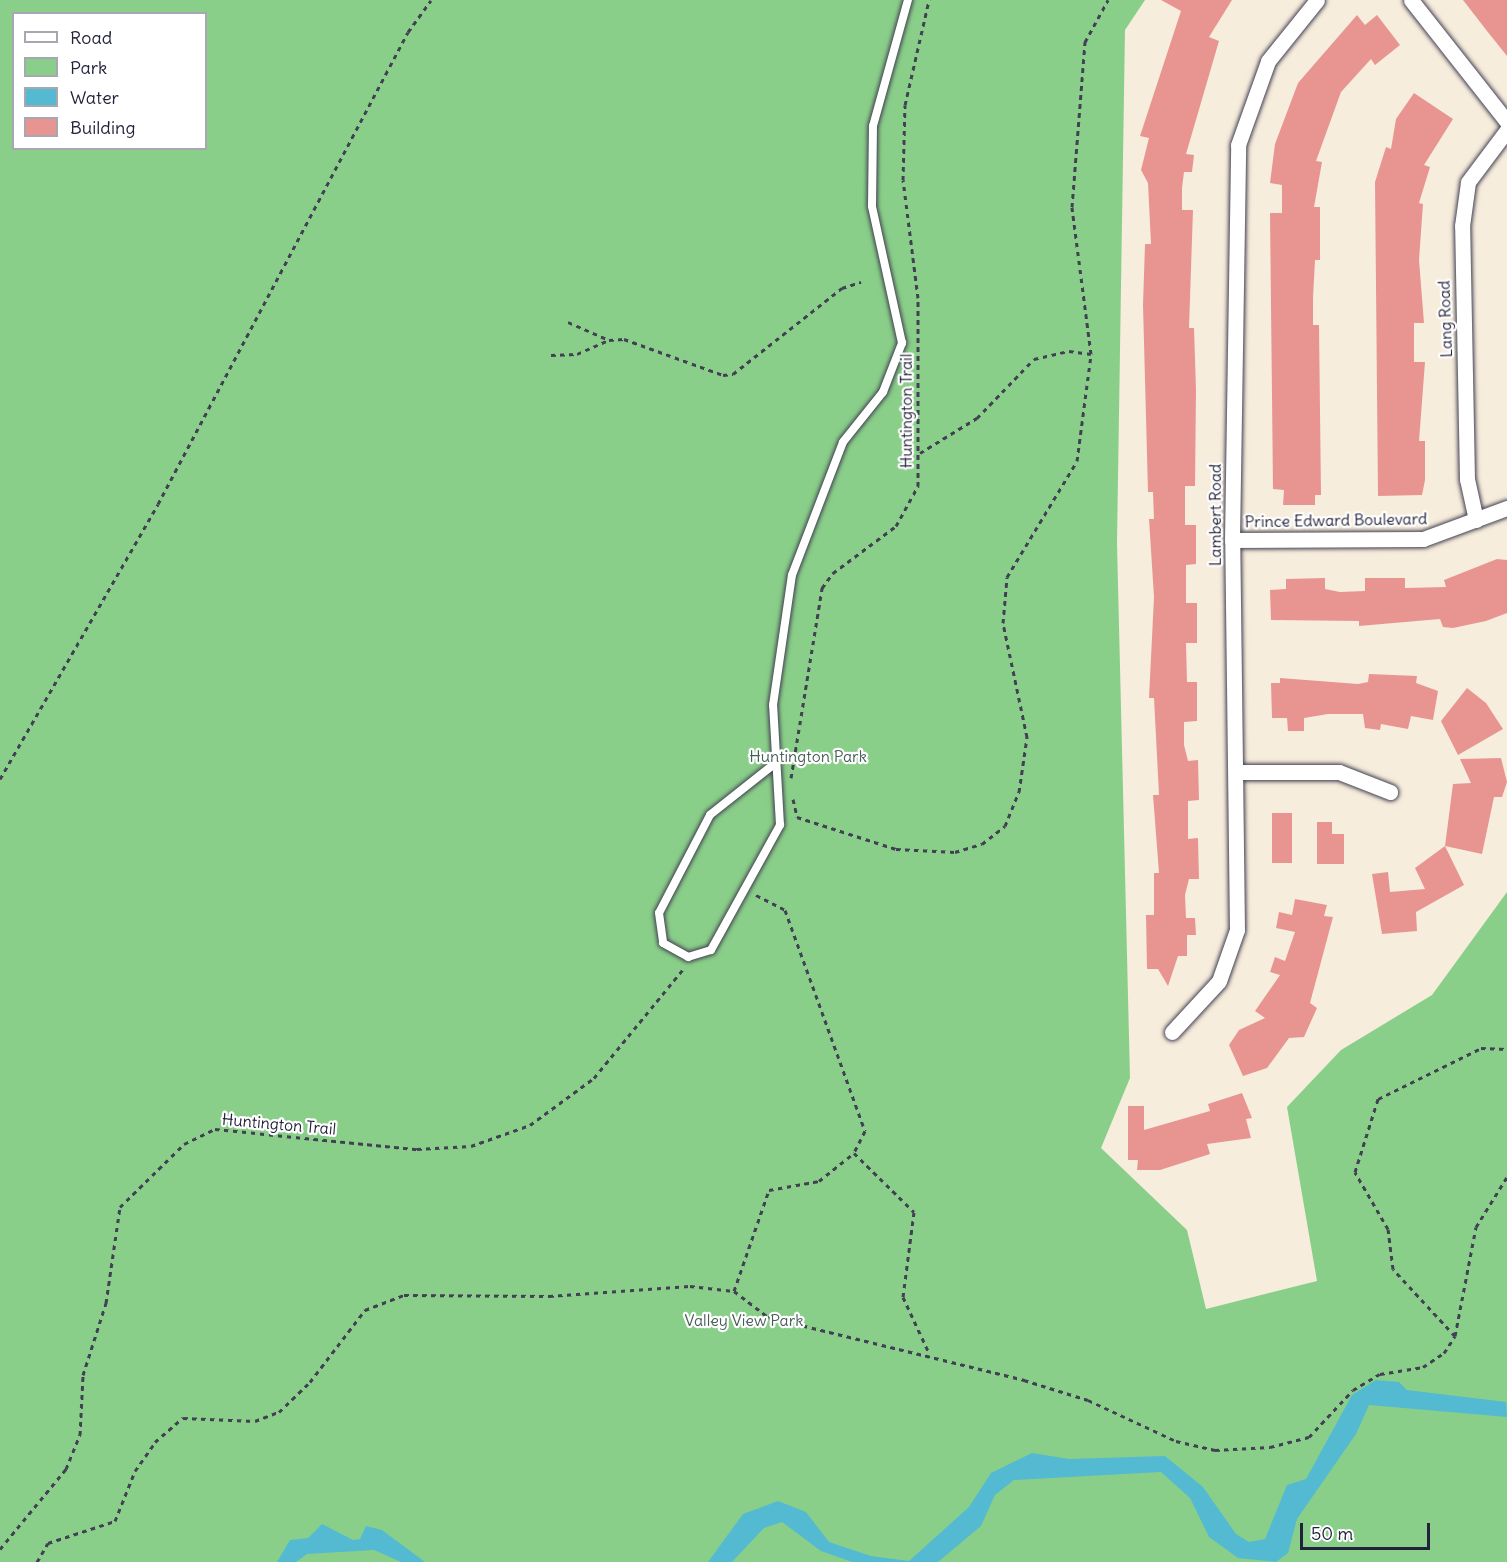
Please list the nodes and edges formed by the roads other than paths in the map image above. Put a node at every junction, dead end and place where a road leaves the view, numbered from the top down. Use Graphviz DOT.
graph roads {
  1 [pos="908,0"];
  2 [pos="1317,0"];
  3 [pos="1411,0"];
  4 [pos="1507,122"];
  5 [pos="1507,130"];
  6 [pos="1507,508"];
  7 [pos="1476,520"];
  8 [pos="1232,540"];
  9 [pos="772,765"];
  10 [pos="1237,772"];
  11 [pos="1390,792"];
  12 [pos="1172,1032"];
  1 -- 9 [label="lane"];
  2 -- 8 [label="street, Lambert Road"];
  3 -- 4 [label="street"];
  5 -- 7 [label="street, Lang Road"];
  6 -- 7 [label="street, Prince Edward Boulevard"];
  7 -- 8 [label="street, Prince Edward Boulevard"];
  8 -- 10 [label="street, Lambert Road"];
  9 -- 9 [label="lane"];
  10 -- 11 [label="street"];
  10 -- 12 [label="street, Lambert Road"];
}
